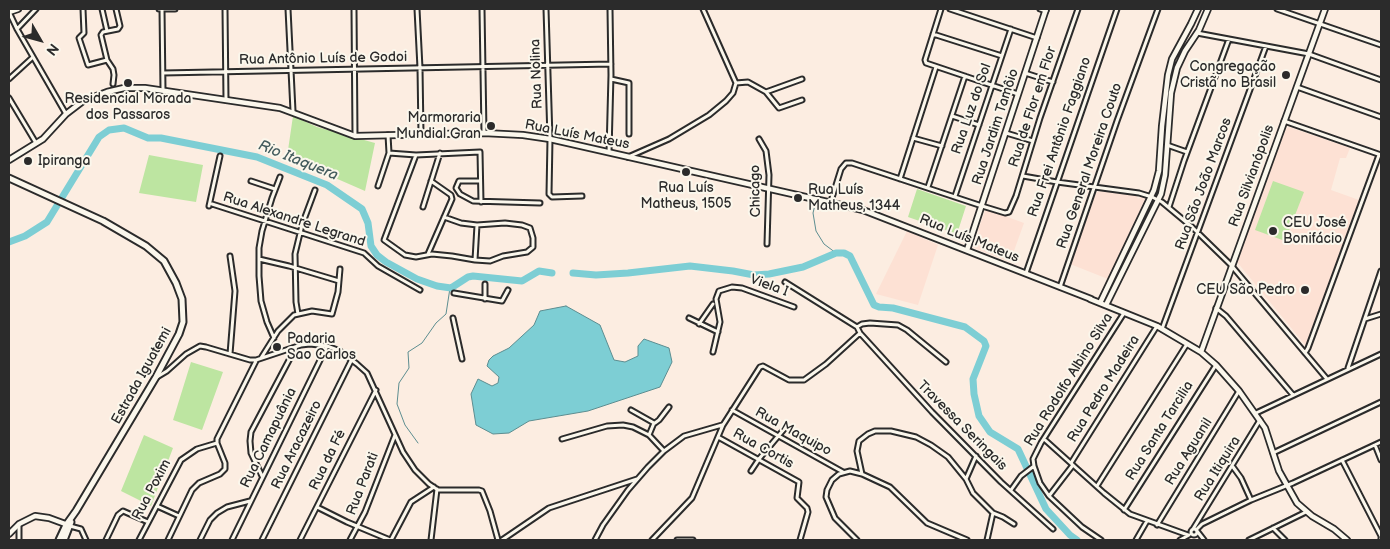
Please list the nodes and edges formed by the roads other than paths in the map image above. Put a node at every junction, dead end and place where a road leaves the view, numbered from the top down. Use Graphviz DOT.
graph roads {
  1 [pos="18,9"];
  2 [pos="36,9"];
  3 [pos="83,9"];
  4 [pos="102,9"];
  5 [pos="116,9"];
  6 [pos="161,9"];
  7 [pos="175,9"];
  8 [pos="225,9"];
  9 [pos="288,9"];
  10 [pos="354,9"];
  11 [pos="417,9"];
  12 [pos="482,9"];
  13 [pos="546,9"];
  14 [pos="610,9"];
  15 [pos="703,9"];
  16 [pos="941,9"];
  17 [pos="950,9"];
  18 [pos="1040,9"];
  19 [pos="1078,9"];
  20 [pos="1117,9"];
  21 [pos="1158,9"];
  22 [pos="1198,9"];
  23 [pos="1208,9"];
  24 [pos="1277,9"];
  25 [pos="1324,9"];
  26 [pos="1046,10"];
  27 [pos="9,11"];
  28 [pos="1319,24"];
  29 [pos="1191,25"];
  30 [pos="1011,28"];
  31 [pos="16,29"];
  32 [pos="106,31"];
  33 [pos="1197,33"];
  34 [pos="933,34"];
  35 [pos="1037,38"];
  36 [pos="1229,39"];
  37 [pos="1381,45"];
  38 [pos="1266,46"];
  39 [pos="1308,54"];
  40 [pos="1002,56"];
  41 [pos="33,57"];
  42 [pos="107,60"];
  43 [pos="611,64"];
  44 [pos="548,66"];
  45 [pos="483,67"];
  46 [pos="936,67"];
  47 [pos="420,68"];
  48 [pos="291,70"];
  49 [pos="354,70"];
  50 [pos="226,71"];
  51 [pos="163,73"];
  52 [pos="1025,73"];
  53 [pos="965,76"];
  54 [pos="611,77"];
  55 [pos="9,79"];
  56 [pos="802,79"];
  57 [pos="1381,80"];
  58 [pos="1053,82"];
  59 [pos="736,83"];
  60 [pos="113,84"];
  61 [pos="992,85"];
  62 [pos="1296,87"];
  63 [pos="163,90"];
  64 [pos="766,92"];
  65 [pos="1018,94"];
  66 [pos="9,98"];
  67 [pos="226,100"];
  68 [pos="802,100"];
  69 [pos="293,111"];
  70 [pos="66,114"];
  71 [pos="952,116"];
  72 [pos="1381,118"];
  73 [pos="1284,121"];
  74 [pos="978,125"];
  75 [pos="484,133"];
  76 [pos="1006,133"];
  77 [pos="421,134"];
  78 [pos="629,134"];
  79 [pos="355,136"];
  80 [pos="388,136"];
  81 [pos="913,138"];
  82 [pos="550,139"];
  83 [pos="759,139"];
  84 [pos="1033,142"];
  85 [pos="36,143"];
  86 [pos="1168,145"];
  87 [pos="942,146"];
  88 [pos="609,152"];
  89 [pos="1187,152"];
  90 [pos="389,153"];
  91 [pos="440,153"];
  92 [pos="416,155"];
  93 [pos="1380,155"];
  94 [pos="220,156"];
  95 [pos="628,157"];
  96 [pos="9,160"];
  97 [pos="1023,176"];
  98 [pos="280,177"];
  99 [pos="9,178"];
  100 [pos="900,179"];
  101 [pos="251,180"];
  102 [pos="431,181"];
  103 [pos="480,181"];
  104 [pos="1057,182"];
  105 [pos="378,186"];
  106 [pos="1095,187"];
  107 [pos="769,188"];
  108 [pos="928,188"];
  109 [pos="275,189"];
  110 [pos="315,190"];
  111 [pos="582,196"];
  112 [pos="955,196"];
  113 [pos="1152,197"];
  114 [pos="1158,200"];
  115 [pos="481,202"];
  116 [pos="831,202"];
  117 [pos="540,203"];
  118 [pos="982,206"];
  119 [pos="423,207"];
  120 [pos="1169,207"];
  121 [pos="444,217"];
  122 [pos="265,220"];
  123 [pos="477,225"];
  124 [pos="300,232"];
  125 [pos="1198,233"];
  126 [pos="767,244"];
  127 [pos="968,250"];
  128 [pos="428,255"];
  129 [pos="230,256"];
  130 [pos="259,259"];
  131 [pos="475,260"];
  132 [pos="1231,265"];
  133 [pos="295,267"];
  134 [pos="340,269"];
  135 [pos="1026,273"];
  136 [pos="1381,273"];
  137 [pos="339,280"];
  138 [pos="785,282"];
  139 [pos="485,284"];
  140 [pos="1060,287"];
  141 [pos="420,290"];
  142 [pos="508,290"];
  143 [pos="454,293"];
  144 [pos="485,298"];
  145 [pos="1100,303"];
  146 [pos="713,304"];
  147 [pos="1106,306"];
  148 [pos="794,307"];
  149 [pos="1216,308"];
  150 [pos="1124,313"];
  151 [pos="298,314"];
  152 [pos="1381,314"];
  153 [pos="453,318"];
  154 [pos="689,318"];
  155 [pos="1365,319"];
  156 [pos="699,324"];
  157 [pos="857,327"];
  158 [pos="1160,328"];
  159 [pos="718,332"];
  160 [pos="860,333"];
  161 [pos="274,338"];
  162 [pos="1188,344"];
  163 [pos="327,346"];
  164 [pos="296,347"];
  165 [pos="713,352"];
  166 [pos="1201,352"];
  167 [pos="1305,353"];
  168 [pos="230,354"];
  169 [pos="1381,354"];
  170 [pos="258,359"];
  171 [pos="352,359"];
  172 [pos="462,360"];
  173 [pos="946,362"];
  174 [pos="1216,365"];
  175 [pos="1348,368"];
  176 [pos="156,377"];
  177 [pos="1327,379"];
  178 [pos="376,390"];
  179 [pos="1240,391"];
  180 [pos="1293,395"];
  181 [pos="1381,402"];
  182 [pos="669,407"];
  183 [pos="631,410"];
  184 [pos="732,410"];
  185 [pos="1256,413"];
  186 [pos="1260,420"];
  187 [pos="655,424"];
  188 [pos="723,425"];
  189 [pos="785,428"];
  190 [pos="648,435"];
  191 [pos="777,435"];
  192 [pos="395,436"];
  193 [pos="718,437"];
  194 [pos="562,439"];
  195 [pos="1044,439"];
  196 [pos="1381,442"];
  197 [pos="217,443"];
  198 [pos="1375,445"];
  199 [pos="664,451"];
  200 [pos="1273,453"];
  201 [pos="976,456"];
  202 [pos="758,459"];
  203 [pos="1342,460"];
  204 [pos="1381,460"];
  205 [pos="1072,464"];
  206 [pos="1034,466"];
  207 [pos="1233,467"];
  208 [pos="751,471"];
  209 [pos="844,473"];
  210 [pos="862,474"];
  211 [pos="262,476"];
  212 [pos="637,479"];
  213 [pos="966,479"];
  214 [pos="1286,485"];
  215 [pos="1097,486"];
  216 [pos="435,488"];
  217 [pos="1011,490"];
  218 [pos="1049,496"];
  219 [pos="1251,500"];
  220 [pos="251,501"];
  221 [pos="157,506"];
  222 [pos="317,507"];
  223 [pos="1124,510"];
  224 [pos="1306,512"];
  225 [pos="993,513"];
  226 [pos="1202,514"];
  227 [pos="179,516"];
  228 [pos="1147,521"];
  229 [pos="1207,521"];
  230 [pos="148,522"];
  231 [pos="19,524"];
  232 [pos="1014,524"];
  233 [pos="1157,524"];
  234 [pos="68,525"];
  235 [pos="358,527"];
  236 [pos="1272,528"];
  237 [pos="1053,529"];
  238 [pos="1193,532"];
  239 [pos="9,534"];
  240 [pos="1381,538"];
  241 [pos="19,540"];
  242 [pos="59,540"];
  243 [pos="64,540"];
  244 [pos="86,540"];
  245 [pos="106,540"];
  246 [pos="139,540"];
  247 [pos="168,540"];
  248 [pos="200,540"];
  249 [pos="232,540"];
  250 [pos="262,540"];
  251 [pos="300,540"];
  252 [pos="350,540"];
  253 [pos="391,540"];
  254 [pos="430,540"];
  255 [pos="500,540"];
  256 [pos="595,540"];
  257 [pos="652,540"];
  258 [pos="677,540"];
  259 [pos="688,540"];
  260 [pos="693,540"];
  261 [pos="800,540"];
  262 [pos="856,540"];
  263 [pos="967,540"];
  264 [pos="987,540"];
  265 [pos="1102,540"];
  266 [pos="1136,540"];
  267 [pos="1180,540"];
  268 [pos="1203,540"];
  269 [pos="1249,540"];
  270 [pos="1285,540"];
  271 [pos="1347,540"];
  1 -- 27 [label="main road"];
  2 -- 31 [label="street"];
  3 -- 42 [label="street"];
  4 -- 32 [label="street"];
  5 -- 32 [label="street"];
  6 -- 7 [label="street"];
  6 -- 51 [label="street"];
  8 -- 50 [label="street"];
  9 -- 48 [label="street"];
  10 -- 49 [label="street"];
  11 -- 47 [label="street"];
  12 -- 45 [label="street"];
  13 -- 44 [label="street, Rua Nolina"];
  14 -- 43 [label="street"];
  15 -- 59 [label="street"];
  16 -- 34 [label="street"];
  17 -- 30 [label="street"];
  18 -- 26 [label="street"];
  19 -- 58 [label="street, Rua de Flor em Flor"];
  20 -- 104 [label="street, Rua Frei Antônio Faggiano"];
  21 -- 106 [label="street, Rua General Moreira Couto"];
  22 -- 29 [label="main road"];
  23 -- 33 [label="main road"];
  24 -- 28 [label="street"];
  25 -- 28 [label="main road, Rua Silvianópolis"];
  26 -- 35 [label="main road, Rua Jardim Tamôio"];
  27 -- 31 [label="street"];
  28 -- 37 [label="street"];
  28 -- 39 [label="main road, Rua Silvianópolis"];
  29 -- 33 [label="main road"];
  29 -- 113 [label="main road"];
  30 -- 35 [label="street"];
  30 -- 40 [label="street, Rua Luz do Sol"];
  31 -- 41 [label="street"];
  32 -- 42 [label="street"];
  33 -- 36 [label="street"];
  33 -- 86 [label="main road"];
  34 -- 40 [label="street"];
  34 -- 46 [label="street"];
  35 -- 52 [label="main road, Rua Jardim Tamôio"];
  36 -- 38 [label="street"];
  36 -- 89 [label="street"];
  38 -- 39 [label="street"];
  38 -- 125 [label="street, Rua São João Marcos"];
  39 -- 57 [label="street"];
  39 -- 62 [label="main road, Rua Silvianópolis"];
  40 -- 61 [label="street, Rua Luz do Sol"];
  41 -- 55 [label="street"];
  41 -- 70 [label="street"];
  42 -- 60 [label="street"];
  43 -- 44 [label="street, Rua Antônio Luís de Godoi"];
  43 -- 54 [label="street"];
  44 -- 45 [label="street, Rua Antônio Luís de Godoi"];
  44 -- 82 [label="street, Rua Nolina"];
  45 -- 47 [label="street, Rua Antônio Luís de Godoi"];
  45 -- 75 [label="street"];
  46 -- 53 [label="street"];
  46 -- 81 [label="street"];
  47 -- 49 [label="street, Rua Antônio Luís de Godoi"];
  47 -- 77 [label="street"];
  48 -- 49 [label="street, Rua Antônio Luís de Godoi"];
  48 -- 50 [label="street, Rua Antônio Luís de Godoi"];
  48 -- 69 [label="street"];
  49 -- 79 [label="street"];
  50 -- 51 [label="street, Rua Antônio Luís de Godoi"];
  50 -- 67 [label="street"];
  51 -- 63 [label="street"];
  52 -- 58 [label="street"];
  52 -- 65 [label="main road, Rua Jardim Tamôio"];
  53 -- 61 [label="street"];
  53 -- 71 [label="street"];
  54 -- 78 [label="street"];
  54 -- 88 [label="street"];
  56 -- 64 [label="street"];
  58 -- 84 [label="street, Rua de Flor em Flor"];
  59 -- 64 [label="street"];
  59 -- 95 [label="street"];
  61 -- 65 [label="street"];
  61 -- 74 [label="street, Rua Luz do Sol"];
  62 -- 72 [label="street"];
  62 -- 73 [label="main road, Rua Silvianópolis"];
  63 -- 67 [label="main road, Rua Luís Mateus"];
  63 -- 70 [label="main road, Rua Luís Mateus"];
  64 -- 68 [label="street"];
  65 -- 76 [label="main road, Rua Jardim Tamôio"];
  66 -- 85 [label="street"];
  67 -- 69 [label="main road, Rua Luís Mateus"];
  69 -- 79 [label="main road, Rua Luís Mateus"];
  70 -- 85 [label="main road, Rua Luís Mateus"];
  71 -- 74 [label="street"];
  71 -- 87 [label="street"];
  73 -- 93 [label="street"];
  73 -- 132 [label="main road, Rua Silvianópolis"];
  74 -- 112 [label="street, Rua Luz do Sol"];
  75 -- 77 [label="main road, Rua Luís Mateus"];
  75 -- 82 [label="main road, Rua Luís Mateus"];
  76 -- 84 [label="street"];
  76 -- 118 [label="main road, Rua Jardim Tamôio"];
  77 -- 80 [label="main road, Rua Luís Mateus"];
  79 -- 80 [label="main road, Rua Luís Mateus"];
  80 -- 90 [label="street"];
  81 -- 87 [label="street"];
  81 -- 100 [label="street"];
  82 -- 88 [label="main road, Rua Luís Mateus"];
  82 -- 111 [label="street, Rua Nolina"];
  83 -- 107 [label="street, Chicago"];
  84 -- 97 [label="street, Rua de Flor em Flor"];
  85 -- 96 [label="main road, Rua Luís Mateus"];
  86 -- 89 [label="street"];
  86 -- 114 [label="main road"];
  87 -- 108 [label="street"];
  88 -- 95 [label="main road, Rua Luís Mateus"];
  89 -- 120 [label="street"];
  90 -- 92 [label="street"];
  90 -- 105 [label="street"];
  91 -- 92 [label="street"];
  91 -- 102 [label="street"];
  91 -- 103 [label="street"];
  92 -- 128 [label="street"];
  93 -- 167 [label="street"];
  94 -- 122 [label="street, Rua Alexandre Legrand"];
  95 -- 107 [label="main road, Rua Luís Mateus"];
  97 -- 104 [label="street"];
  97 -- 118 [label="street, Rua de Flor em Flor"];
  98 -- 109 [label="street"];
  99 -- 176 [label="main road, Estrada Iguatemi"];
  100 -- 108 [label="street"];
  100 -- 116 [label="street"];
  101 -- 109 [label="street"];
  102 -- 119 [label="street"];
  102 -- 121 [label="street"];
  103 -- 115 [label="street"];
  103 -- 115 [label="street"];
  104 -- 106 [label="street"];
  104 -- 135 [label="street, Rua Frei Antônio Faggiano"];
  106 -- 113 [label="street"];
  106 -- 140 [label="street, Rua General Moreira Couto"];
  107 -- 116 [label="main road, Rua Luís Mateus"];
  107 -- 126 [label="street, Chicago"];
  108 -- 112 [label="street"];
  109 -- 122 [label="street"];
  110 -- 124 [label="street"];
  112 -- 118 [label="street"];
  113 -- 114 [label="street"];
  113 -- 145 [label="main road"];
  114 -- 120 [label="street"];
  114 -- 147 [label="main road"];
  115 -- 117 [label="street"];
  116 -- 127 [label="main road, Rua Luís Mateus"];
  118 -- 127 [label="main road, Rua Jardim Tamôio"];
  120 -- 125 [label="street"];
  121 -- 123 [label="street"];
  121 -- 128 [label="street"];
  122 -- 124 [label="street, Rua Alexandre Legrand"];
  122 -- 130 [label="street"];
  123 -- 131 [label="street"];
  123 -- 131 [label="street"];
  124 -- 133 [label="street"];
  124 -- 141 [label="street, Rua Alexandre Legrand"];
  125 -- 132 [label="street"];
  125 -- 158 [label="street, Rua São João Marcos"];
  127 -- 135 [label="main road, Rua Luís Mateus"];
  128 -- 131 [label="street"];
  129 -- 168 [label="street"];
  130 -- 133 [label="street"];
  130 -- 161 [label="street"];
  132 -- 149 [label="main road, Rua Silvianópolis"];
  132 -- 167 [label="street"];
  133 -- 137 [label="street"];
  133 -- 151 [label="street"];
  134 -- 137 [label="street"];
  135 -- 140 [label="main road, Rua Luís Mateus"];
  136 -- 155 [label="street"];
  137 -- 151 [label="street"];
  138 -- 157 [label="street"];
  139 -- 144 [label="street"];
  140 -- 145 [label="main road, Rua Luís Mateus"];
  142 -- 144 [label="street"];
  143 -- 144 [label="street"];
  145 -- 147 [label="main road, Rua Luís Mateus"];
  146 -- 156 [label="street"];
  147 -- 150 [label="main road, Rua Luís Mateus"];
  148 -- 159 [label="street, Viela I"];
  149 -- 166 [label="main road, Rua Silvianópolis"];
  149 -- 180 [label="street"];
  150 -- 158 [label="main road, Rua Luís Mateus"];
  150 -- 195 [label="street, Rua Rodolfo Albino Silva"];
  151 -- 161 [label="street"];
  152 -- 155 [label="street"];
  153 -- 172 [label="street"];
  154 -- 156 [label="street"];
  155 -- 175 [label="street"];
  156 -- 159 [label="street"];
  157 -- 160 [label="street, Travessa Seringais"];
  157 -- 173 [label="street"];
  158 -- 162 [label="main road, Rua Luís Mateus"];
  158 -- 205 [label="street, Rua Pedro Madeira"];
  159 -- 165 [label="street"];
  160 -- 184 [label="street"];
  160 -- 201 [label="street, Travessa Seringais"];
  161 -- 170 [label="street"];
  162 -- 166 [label="main road, Rua Luís Mateus"];
  162 -- 215 [label="street"];
  163 -- 164 [label="street"];
  163 -- 171 [label="street"];
  163 -- 211 [label="street, Rua Camapuânia"];
  164 -- 170 [label="street"];
  164 -- 211 [label="street"];
  166 -- 174 [label="main road, Rua Luís Mateus"];
  167 -- 177 [label="street"];
  168 -- 170 [label="street"];
  168 -- 176 [label="street"];
  169 -- 175 [label="street"];
  170 -- 197 [label="street"];
  171 -- 178 [label="street"];
  171 -- 250 [label="street, Rua Aracazeiro"];
  174 -- 179 [label="main road, Rua Luís Mateus"];
  174 -- 223 [label="street, Rua Santa Tarcilia"];
  175 -- 177 [label="street"];
  176 -- 234 [label="main road, Estrada Iguatemi"];
  177 -- 180 [label="street"];
  178 -- 192 [label="street"];
  178 -- 222 [label="street, Rua da Fé"];
  179 -- 185 [label="main road, Rua Luís Mateus"];
  179 -- 233 [label="street, Rua Aguanil"];
  180 -- 185 [label="street"];
  181 -- 200 [label="street"];
  182 -- 187 [label="street"];
  183 -- 187 [label="street"];
  184 -- 188 [label="street"];
  184 -- 191 [label="street, Rua Maquipo"];
  185 -- 186 [label="main road, Rua Luís Mateus"];
  186 -- 200 [label="main road, Rua Luís Mateus"];
  186 -- 207 [label="street, Rua Itiquira"];
  187 -- 190 [label="street"];
  188 -- 193 [label="street"];
  188 -- 199 [label="street"];
  189 -- 191 [label="street"];
  190 -- 194 [label="street"];
  190 -- 199 [label="street"];
  191 -- 202 [label="street"];
  191 -- 209 [label="street, Rua Maquipo"];
  192 -- 216 [label="street"];
  192 -- 235 [label="street, Rua Parati"];
  193 -- 202 [label="street, Rua Cortis"];
  193 -- 257 [label="street"];
  195 -- 205 [label="street"];
  195 -- 206 [label="street, Rua Rodolfo Albino Silva"];
  196 -- 198 [label="street"];
  197 -- 221 [label="street, Rua Poxim"];
  197 -- 227 [label="street"];
  198 -- 203 [label="street"];
  198 -- 204 [label="street"];
  199 -- 212 [label="street"];
  200 -- 214 [label="main road, Rua Luís Mateus"];
  201 -- 213 [label="street"];
  201 -- 217 [label="street, Travessa Seringais"];
  202 -- 208 [label="street"];
  202 -- 261 [label="street, Rua Cortis"];
  203 -- 214 [label="street"];
  203 -- 240 [label="street"];
  205 -- 215 [label="street"];
  205 -- 218 [label="street, Rua Pedro Madeira"];
  206 -- 217 [label="street"];
  206 -- 218 [label="street"];
  207 -- 219 [label="street"];
  207 -- 226 [label="street, Rua Itiquira"];
  209 -- 210 [label="street"];
  209 -- 262 [label="street"];
  210 -- 213 [label="street"];
  210 -- 263 [label="street"];
  211 -- 220 [label="street, Rua Camapuânia"];
  212 -- 255 [label="street"];
  212 -- 256 [label="street"];
  213 -- 225 [label="street"];
  214 -- 219 [label="street"];
  214 -- 224 [label="main road, Rua Luís Mateus"];
  215 -- 223 [label="street"];
  216 -- 253 [label="street"];
  216 -- 254 [label="street"];
  216 -- 255 [label="street"];
  217 -- 237 [label="street, Travessa Seringais"];
  218 -- 265 [label="street"];
  219 -- 229 [label="street"];
  220 -- 248 [label="street"];
  220 -- 249 [label="street, Rua Camapuânia"];
  221 -- 227 [label="street"];
  221 -- 230 [label="street, Rua Poxim"];
  222 -- 235 [label="street"];
  222 -- 251 [label="street, Rua da Fé"];
  223 -- 228 [label="street"];
  224 -- 236 [label="street"];
  224 -- 271 [label="main road, Rua Luís Mateus"];
  225 -- 232 [label="street"];
  225 -- 264 [label="street"];
  226 -- 229 [label="street"];
  226 -- 238 [label="street, Rua Itiquira"];
  227 -- 247 [label="street"];
  228 -- 233 [label="street"];
  228 -- 266 [label="street"];
  229 -- 238 [label="street"];
  230 -- 245 [label="street"];
  230 -- 246 [label="street, Rua Poxim"];
  231 -- 234 [label="main road"];
  231 -- 239 [label="main road"];
  231 -- 241 [label="street"];
  233 -- 238 [label="street"];
  234 -- 242 [label="main road"];
  234 -- 243 [label="main road"];
  234 -- 244 [label="street"];
  235 -- 252 [label="street, Rua Parati"];
  235 -- 253 [label="street"];
  236 -- 269 [label="street"];
  236 -- 270 [label="street"];
  238 -- 267 [label="street"];
  238 -- 268 [label="street"];
  258 -- 259 [label="street"];
  259 -- 260 [label="street"];
}
